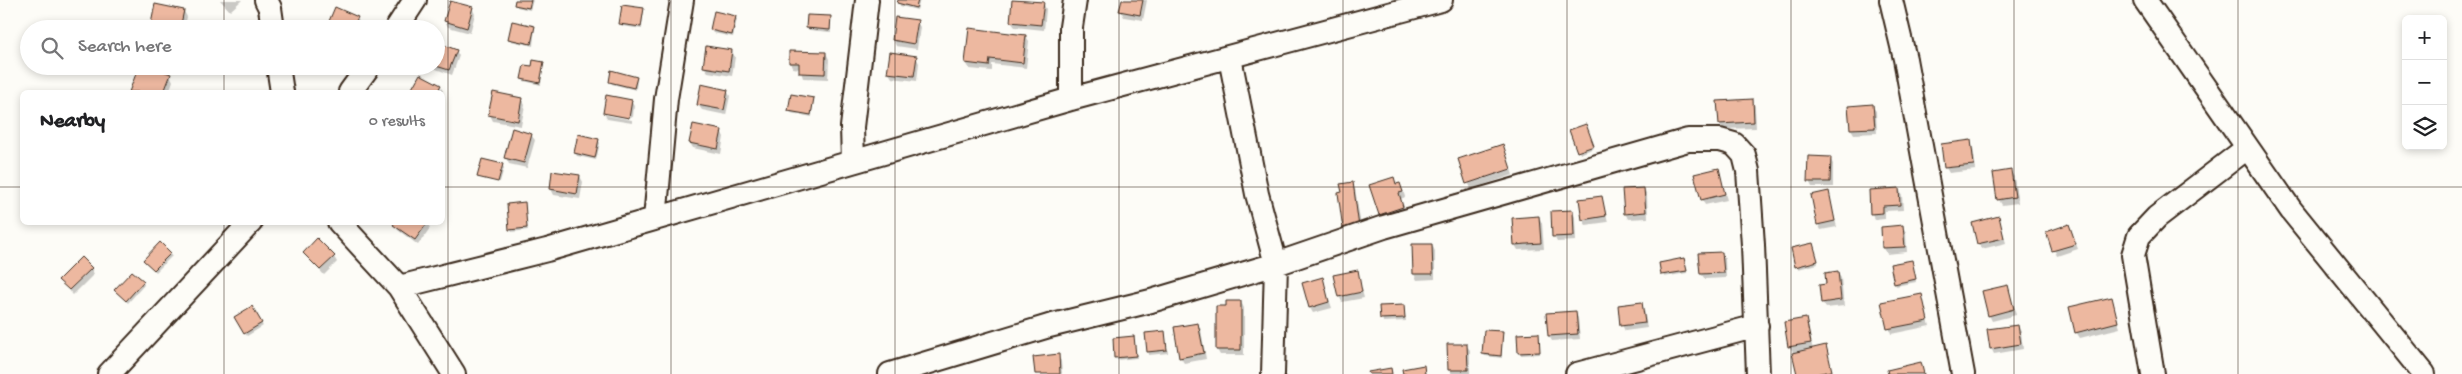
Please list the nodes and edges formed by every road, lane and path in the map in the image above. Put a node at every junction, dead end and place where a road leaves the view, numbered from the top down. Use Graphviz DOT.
graph roads {
  1 [pos="266,0"];
  2 [pos="415,0"];
  3 [pos="682,0"];
  4 [pos="867,0"];
  5 [pos="1075,0"];
  6 [pos="1441,0"];
  7 [pos="1891,0"];
  8 [pos="2145,0"];
  9 [pos="272,20"];
  10 [pos="402,20"];
  11 [pos="1230,58"];
  12 [pos="279,75"];
  13 [pos="362,75"];
  14 [pos="282,90"];
  15 [pos="351,90"];
  16 [pos="1071,99"];
  17 [pos="2247,148"];
  18 [pos="853,161"];
  19 [pos="655,219"];
  20 [pos="248,225"];
  21 [pos="342,225"];
  22 [pos="1276,264"];
  23 [pos="399,287"];
  24 [pos="1757,326"];
  25 [pos="109,374"];
  26 [pos="454,374"];
  27 [pos="890,374"];
  28 [pos="1273,374"];
  29 [pos="1577,374"];
  30 [pos="1758,374"];
  31 [pos="1964,374"];
  32 [pos="2153,374"];
  33 [pos="2424,374"];
  1 -- 9 [label="street"];
  2 -- 10 [label="street"];
  3 -- 19 [label="street"];
  4 -- 18 [label="street"];
  5 -- 16 [label="street"];
  6 -- 11 [label="street"];
  7 -- 31 [label="street"];
  8 -- 17 [label="street"];
  11 -- 16 [label="street"];
  11 -- 22 [label="street"];
  12 -- 14 [label="street"];
  13 -- 15 [label="street"];
  16 -- 18 [label="street"];
  17 -- 32 [label="street"];
  17 -- 33 [label="street"];
  18 -- 19 [label="street"];
  19 -- 23 [label="street"];
  20 -- 25 [label="street"];
  21 -- 23 [label="street"];
  22 -- 24 [label="street"];
  22 -- 27 [label="street"];
  22 -- 28 [label="street"];
  23 -- 26 [label="street"];
  24 -- 29 [label="street"];
  24 -- 30 [label="street"];
}
